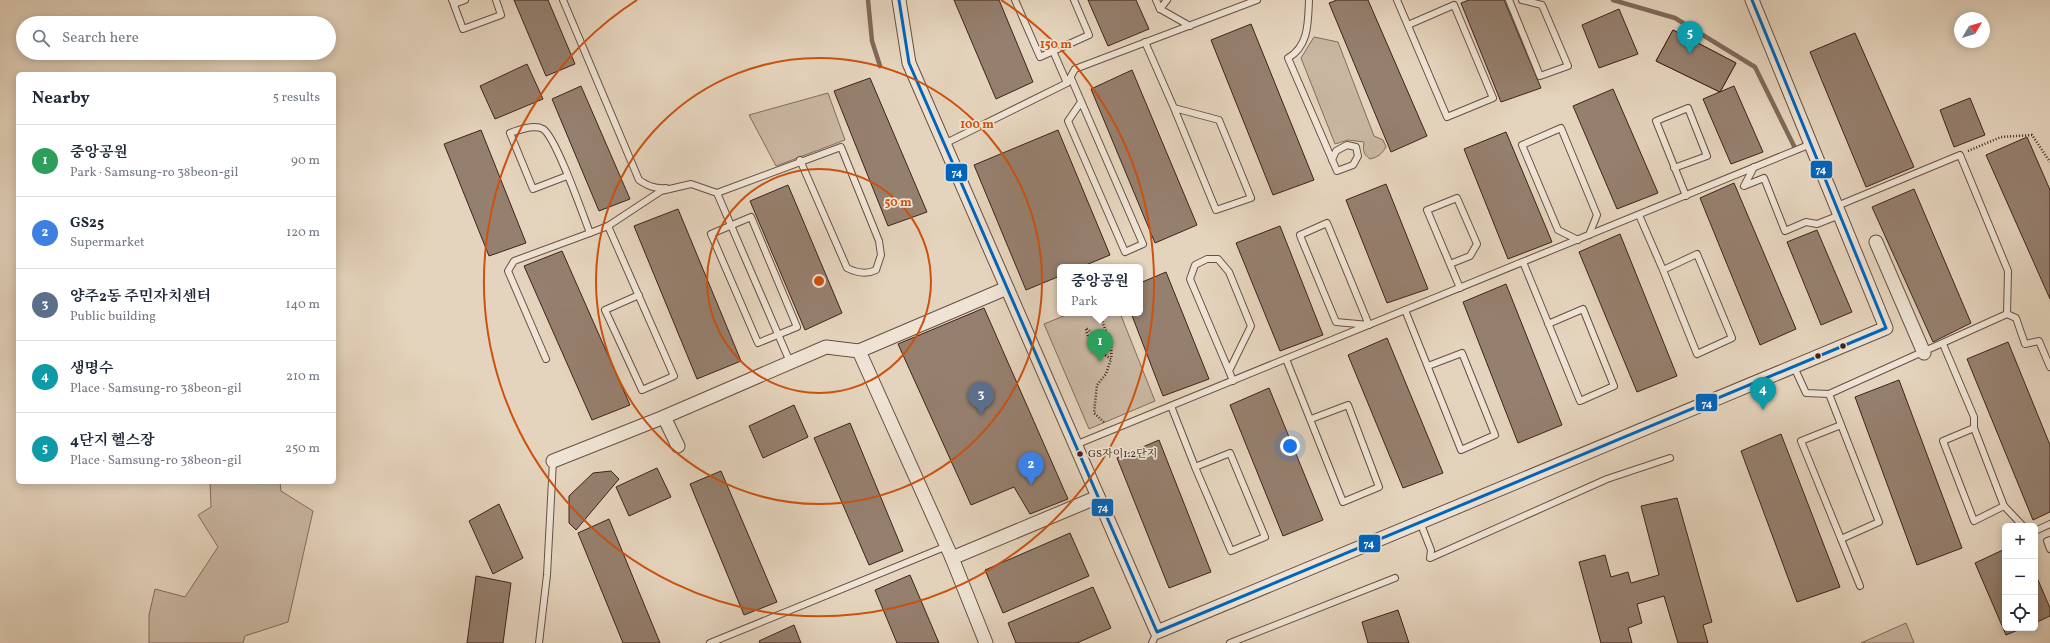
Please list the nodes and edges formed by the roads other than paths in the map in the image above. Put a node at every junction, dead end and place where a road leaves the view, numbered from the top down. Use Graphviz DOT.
graph roads {
  1 [pos="465,0"];
  2 [pos="496,0"];
  3 [pos="563,0"];
  4 [pos="899,0"];
  5 [pos="1015,0"];
  6 [pos="1074,0"];
  7 [pos="1156,0"];
  8 [pos="1167,0"];
  9 [pos="1257,0"];
  10 [pos="1309,0"];
  11 [pos="1397,0"];
  12 [pos="1509,0"];
  13 [pos="1522,0"];
  14 [pos="1752,0"];
  15 [pos="453,2"];
  16 [pos="1160,9"];
  17 [pos="1408,25"];
  18 [pos="1190,26"];
  19 [pos="1145,42"];
  20 [pos="1053,51"];
  21 [pos="1069,81"];
  22 [pos="1081,102"];
  23 [pos="1174,108"];
  24 [pos="944,144"];
  25 [pos="1811,144"];
  26 [pos="800,160"];
  27 [pos="1332,160"];
  28 [pos="1754,167"];
  29 [pos="1674,168"];
  30 [pos="567,176"];
  31 [pos="677,186"];
  32 [pos="717,193"];
  33 [pos="1686,196"];
  34 [pos="1838,210"];
  35 [pos="1639,215"];
  36 [pos="731,225"];
  37 [pos="608,226"];
  38 [pos="590,234"];
  39 [pos="1589,235"];
  40 [pos="1578,240"];
  41 [pos="1876,242"];
  42 [pos="1523,262"];
  43 [pos="1450,264"];
  44 [pos="1663,270"];
  45 [pos="1007,288"];
  46 [pos="1460,288"];
  47 [pos="639,295"];
  48 [pos="1405,310"];
  49 [pos="2007,314"];
  50 [pos="1548,324"];
  51 [pos="1370,325"];
  52 [pos="778,334"];
  53 [pos="1943,344"];
  54 [pos="859,351"];
  55 [pos="1924,353"];
  56 [pos="546,358"];
  57 [pos="1286,359"];
  58 [pos="790,362"];
  59 [pos="1428,366"];
  60 [pos="1794,367"];
  61 [pos="2050,367"];
  62 [pos="1229,371"];
  63 [pos="1233,381"];
  64 [pos="1829,394"];
  65 [pos="1171,406"];
  66 [pos="664,416"];
  67 [pos="1311,419"];
  68 [pos="1841,425"];
  69 [pos="1974,428"];
  70 [pos="1075,445"];
  71 [pos="678,446"];
  72 [pos="1670,458"];
  73 [pos="553,460"];
  74 [pos="1195,467"];
  75 [pos="1098,497"];
  76 [pos="2004,506"];
  77 [pos="1420,522"];
  78 [pos="2020,523"];
  79 [pos="2050,524"];
  80 [pos="2038,530"];
  81 [pos="1841,539"];
  82 [pos="2050,540"];
  83 [pos="2050,549"];
  84 [pos="950,552"];
  85 [pos="1395,578"];
  86 [pos="1860,586"];
  87 [pos="1154,638"];
  88 [pos="539,643"];
  89 [pos="710,643"];
  90 [pos="986,643"];
  91 [pos="1230,643"];
  1 -- 15 [label="lane"];
  2 -- 15 [label="lane"];
  3 -- 31 [label="lane"];
  4 -- 24 [label="street"];
  5 -- 20 [label="lane"];
  6 -- 20 [label="lane"];
  7 -- 16 [label="lane"];
  8 -- 16 [label="lane"];
  9 -- 18 [label="lane"];
  10 -- 27 [label="lane"];
  11 -- 17 [label="lane"];
  12 -- 13 [label="lane"];
  14 -- 25 [label="street"];
  16 -- 18 [label="lane"];
  17 -- 17 [label="lane"];
  18 -- 19 [label="lane"];
  19 -- 21 [label="lane"];
  19 -- 23 [label="lane"];
  20 -- 21 [label="lane"];
  21 -- 22 [label="lane"];
  21 -- 24 [label="lane"];
  22 -- 22 [label="lane"];
  23 -- 23 [label="lane"];
  24 -- 45 [label="street"];
  25 -- 28 [label="lane"];
  25 -- 34 [label="street"];
  26 -- 26 [label="lane"];
  26 -- 32 [label="lane"];
  27 -- 27 [label="lane"];
  28 -- 33 [label="lane"];
  28 -- 34 [label="lane"];
  29 -- 29 [label="lane"];
  29 -- 33 [label="lane"];
  30 -- 30 [label="lane"];
  30 -- 38 [label="lane"];
  31 -- 32 [label="lane"];
  31 -- 37 [label="lane"];
  32 -- 36 [label="lane"];
  33 -- 35 [label="lane"];
  34 -- 49 [label="lane"];
  34 -- 60 [label="street"];
  35 -- 39 [label="lane"];
  35 -- 44 [label="lane"];
  36 -- 52 [label="lane"];
  36 -- 52 [label="lane"];
  36 -- 52 [label="lane"];
  37 -- 38 [label="lane"];
  37 -- 47 [label="lane"];
  38 -- 56 [label="lane"];
  39 -- 40 [label="lane"];
  39 -- 40 [label="lane"];
  40 -- 42 [label="lane"];
  41 -- 55 [label="street"];
  42 -- 46 [label="lane"];
  42 -- 50 [label="lane"];
  43 -- 43 [label="lane"];
  43 -- 46 [label="lane"];
  44 -- 44 [label="lane"];
  45 -- 54 [label="street"];
  45 -- 70 [label="street"];
  46 -- 48 [label="lane"];
  47 -- 47 [label="lane"];
  48 -- 51 [label="lane"];
  48 -- 59 [label="lane"];
  49 -- 53 [label="lane"];
  49 -- 61 [label="lane"];
  50 -- 50 [label="lane"];
  51 -- 51 [label="lane"];
  51 -- 57 [label="lane"];
  52 -- 58 [label="lane"];
  53 -- 55 [label="lane"];
  53 -- 69 [label="lane"];
  54 -- 58 [label="street"];
  54 -- 84 [label="street"];
  55 -- 64 [label="lane"];
  57 -- 63 [label="lane"];
  57 -- 67 [label="lane"];
  58 -- 66 [label="street"];
  59 -- 59 [label="lane"];
  60 -- 64 [label="lane"];
  60 -- 77 [label="street"];
  62 -- 62 [label="lane"];
  62 -- 63 [label="lane"];
  63 -- 65 [label="lane"];
  64 -- 68 [label="lane"];
  65 -- 70 [label="lane"];
  65 -- 74 [label="lane"];
  66 -- 71 [label="street"];
  66 -- 73 [label="street"];
  67 -- 67 [label="lane"];
  68 -- 81 [label="lane"];
  68 -- 81 [label="lane"];
  69 -- 76 [label="lane"];
  69 -- 76 [label="lane"];
  70 -- 75 [label="street"];
  72 -- 77 [label="lane"];
  73 -- 88 [label="lane"];
  74 -- 74 [label="lane"];
  75 -- 84 [label="street"];
  75 -- 87 [label="street"];
  76 -- 78 [label="lane"];
  77 -- 87 [label="street"];
  79 -- 80 [label="lane"];
  81 -- 86 [label="lane"];
  82 -- 83 [label="lane"];
  84 -- 89 [label="lane"];
  84 -- 90 [label="street"];
  85 -- 91 [label="lane"];
}
